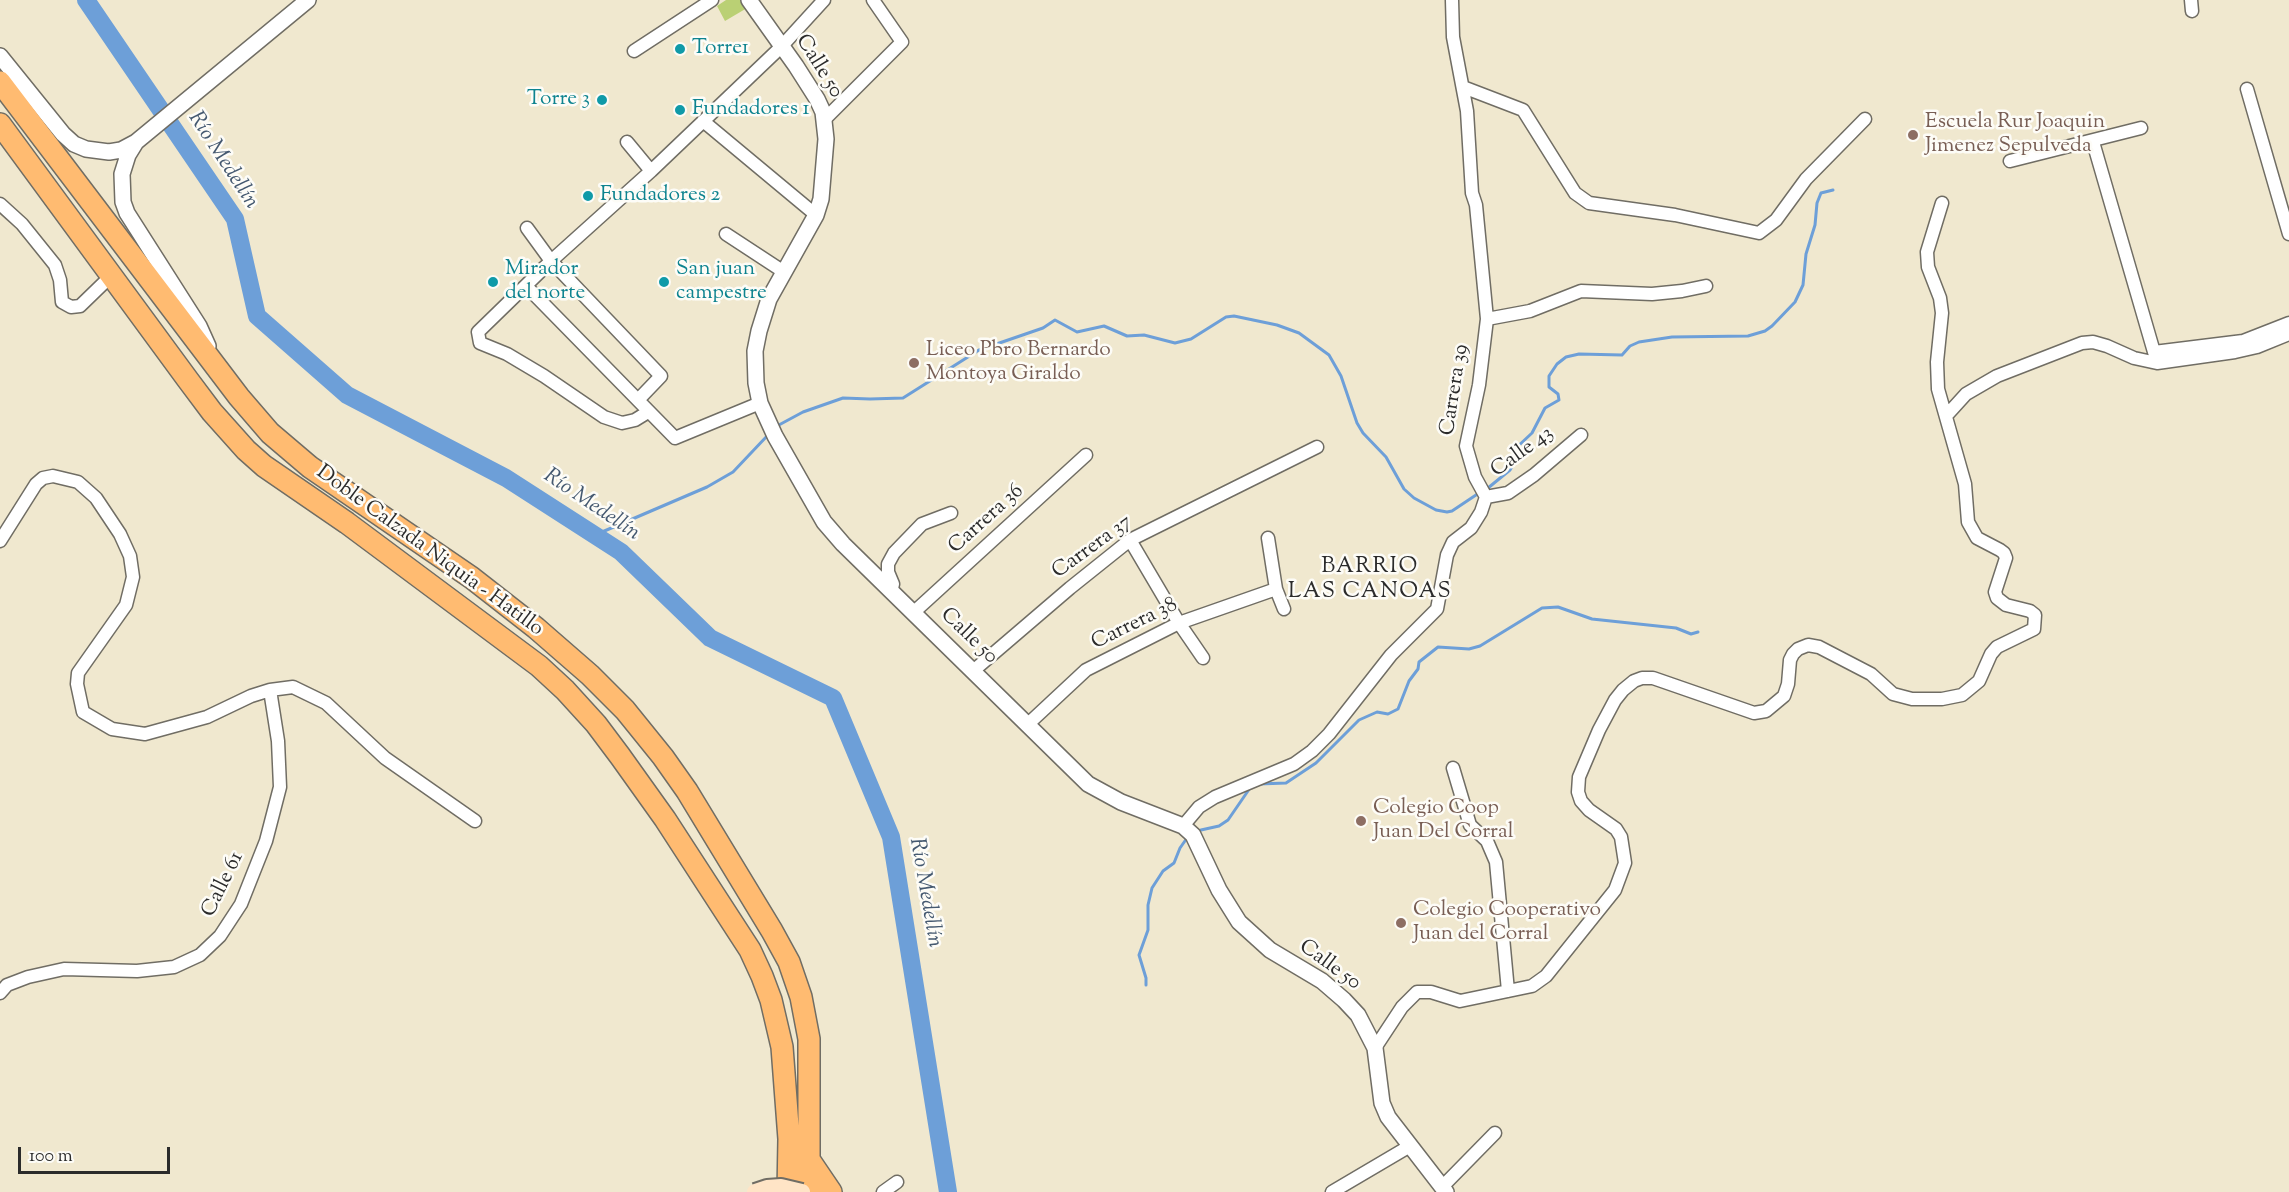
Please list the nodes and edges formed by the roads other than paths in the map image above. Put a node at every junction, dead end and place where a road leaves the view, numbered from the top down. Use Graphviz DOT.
graph roads {
  1 [pos="308,0"];
  2 [pos="712,0"];
  3 [pos="749,0"];
  4 [pos="824,0"];
  5 [pos="873,0"];
  6 [pos="1454,2"];
  7 [pos="781,47"];
  8 [pos="634,51"];
  9 [pos="0,57"];
  10 [pos="0,82"];
  11 [pos="1463,87"];
  12 [pos="2247,89"];
  13 [pos="1865,119"];
  14 [pos="824,120"];
  15 [pos="703,121"];
  16 [pos="0,124"];
  17 [pos="2141,129"];
  18 [pos="136,142"];
  19 [pos="627,142"];
  20 [pos="2093,142"];
  21 [pos="2010,161"];
  22 [pos="651,171"];
  23 [pos="1942,203"];
  24 [pos="0,204"];
  25 [pos="816,215"];
  26 [pos="527,228"];
  27 [pos="726,234"];
  28 [pos="2289,234"];
  29 [pos="551,261"];
  30 [pos="784,272"];
  31 [pos="112,275"];
  32 [pos="526,286"];
  33 [pos="1706,286"];
  34 [pos="1486,319"];
  35 [pos="2289,323"];
  36 [pos="2289,334"];
  37 [pos="2155,357"];
  38 [pos="213,363"];
  39 [pos="638,400"];
  40 [pos="760,403"];
  41 [pos="648,412"];
  42 [pos="1946,416"];
  43 [pos="1581,435"];
  44 [pos="1317,447"];
  45 [pos="1086,455"];
  46 [pos="1485,497"];
  47 [pos="951,513"];
  48 [pos="1268,538"];
  49 [pos="1130,540"];
  50 [pos="0,541"];
  51 [pos="1276,589"];
  52 [pos="891,592"];
  53 [pos="1284,609"];
  54 [pos="913,613"];
  55 [pos="1179,623"];
  56 [pos="1203,658"];
  57 [pos="972,672"];
  58 [pos="270,690"];
  59 [pos="1027,725"];
  60 [pos="1453,768"];
  61 [pos="475,821"];
  62 [pos="1183,826"];
  63 [pos="2,987"];
  64 [pos="1508,991"];
  65 [pos="1375,1048"];
  66 [pos="1495,1133"];
  67 [pos="1410,1146"];
  68 [pos="810,1161"];
  69 [pos="897,1182"];
  70 [pos="1445,1189"];
  71 [pos="755,1192"];
  72 [pos="788,1192"];
  73 [pos="802,1192"];
  74 [pos="809,1192"];
  75 [pos="831,1192"];
  76 [pos="883,1192"];
  77 [pos="1332,1192"];
  1 -- 18 [label="street"];
  2 -- 8 [label="street"];
  3 -- 7 [label="street, Calle 50"];
  4 -- 7 [label="street"];
  5 -- 14 [label="street"];
  6 -- 11 [label="street, Carrera 39"];
  7 -- 14 [label="street, Calle 50"];
  7 -- 15 [label="street"];
  9 -- 18 [label="street"];
  10 -- 38 [label="highway, Doble Calzada Niquia - Hatillo"];
  11 -- 13 [label="street"];
  11 -- 34 [label="street, Carrera 39"];
  12 -- 28 [label="street"];
  14 -- 25 [label="street, Calle 50"];
  15 -- 22 [label="street"];
  15 -- 25 [label="street"];
  16 -- 31 [label="highway, Doble Calzada Niquia - Hatillo"];
  17 -- 20 [label="street"];
  18 -- 38 [label="street"];
  19 -- 22 [label="street"];
  20 -- 21 [label="street"];
  20 -- 37 [label="street"];
  22 -- 29 [label="street"];
  23 -- 42 [label="street"];
  24 -- 31 [label="street"];
  25 -- 30 [label="street, Calle 50"];
  26 -- 29 [label="street"];
  27 -- 30 [label="street"];
  29 -- 32 [label="street"];
  29 -- 39 [label="street"];
  30 -- 40 [label="street, Calle 50"];
  31 -- 72 [label="highway, Doble Calzada Niquia - Hatillo"];
  32 -- 39 [label="street"];
  32 -- 41 [label="street"];
  33 -- 34 [label="street"];
  34 -- 46 [label="street, Carrera 39"];
  35 -- 37 [label="street"];
  36 -- 37 [label="street"];
  37 -- 42 [label="street"];
  38 -- 68 [label="highway, Doble Calzada Niquia - Hatillo"];
  39 -- 41 [label="street"];
  40 -- 41 [label="street"];
  40 -- 52 [label="street, Calle 50"];
  42 -- 64 [label="street"];
  43 -- 46 [label="street, Calle 43"];
  44 -- 49 [label="street, Carrera 37"];
  45 -- 54 [label="street, Carrera 36"];
  46 -- 62 [label="street"];
  47 -- 52 [label="street"];
  48 -- 51 [label="street"];
  49 -- 55 [label="street"];
  49 -- 57 [label="street, Carrera 37"];
  50 -- 58 [label="street"];
  51 -- 53 [label="street"];
  51 -- 55 [label="street, Carrera 38"];
  52 -- 54 [label="street, Calle 50"];
  54 -- 57 [label="street, Calle 50"];
  55 -- 56 [label="street"];
  55 -- 59 [label="street, Carrera 38"];
  57 -- 59 [label="street, Calle 50"];
  58 -- 61 [label="street"];
  58 -- 63 [label="street, Calle 61"];
  59 -- 62 [label="street, Calle 50"];
  60 -- 64 [label="street"];
  62 -- 65 [label="street, Calle 50"];
  64 -- 65 [label="street"];
  65 -- 67 [label="street, Calle 50"];
  66 -- 70 [label="street"];
  67 -- 70 [label="street, Calle 50"];
  67 -- 77 [label="street"];
  68 -- 74 [label="highway, Doble Calzada Niquia - Hatillo"];
  68 -- 75 [label="highway"];
  69 -- 76 [label="street"];
  71 -- 73 [label="main road, bridge"];
}
